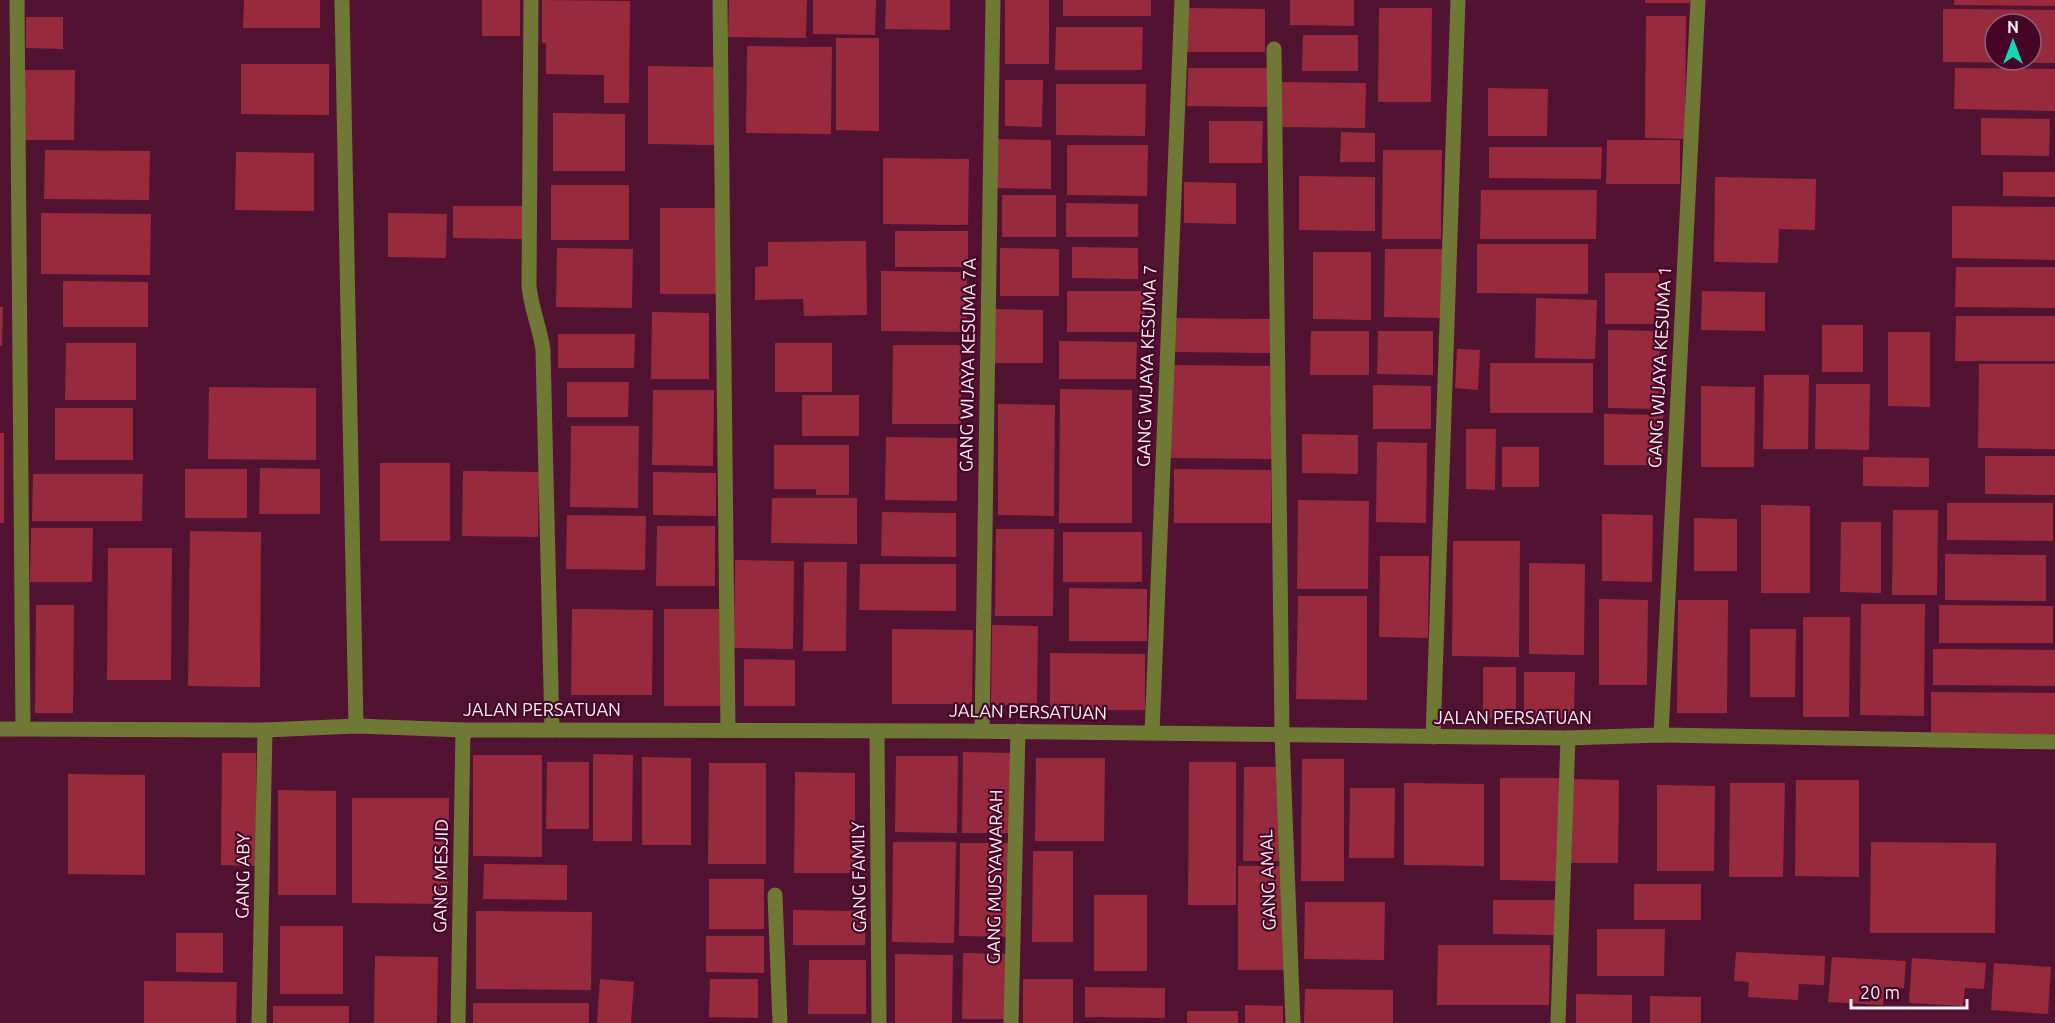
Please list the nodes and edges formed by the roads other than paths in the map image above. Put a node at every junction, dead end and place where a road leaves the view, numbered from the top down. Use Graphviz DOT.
graph roads {
  1 [pos="16,0"];
  2 [pos="342,0"];
  3 [pos="531,0"];
  4 [pos="720,0"];
  5 [pos="993,0"];
  6 [pos="1182,0"];
  7 [pos="1458,0"];
  8 [pos="1698,0"];
  9 [pos="1274,49"];
  10 [pos="356,726"];
  11 [pos="0,729"];
  12 [pos="22,729"];
  13 [pos="265,729"];
  14 [pos="463,730"];
  15 [pos="552,730"];
  16 [pos="728,730"];
  17 [pos="877,731"];
  18 [pos="982,731"];
  19 [pos="1017,731"];
  20 [pos="1152,733"];
  21 [pos="1282,735"];
  22 [pos="1661,735"];
  23 [pos="1433,737"];
  24 [pos="1568,738"];
  25 [pos="2055,742"];
  26 [pos="775,895"];
  27 [pos="259,1023"];
  28 [pos="458,1023"];
  29 [pos="780,1023"];
  30 [pos="879,1023"];
  31 [pos="1011,1023"];
  32 [pos="1293,1023"];
  33 [pos="1558,1023"];
  1 -- 12 [label="street"];
  2 -- 10 [label="street"];
  3 -- 15 [label="street"];
  4 -- 16 [label="street"];
  5 -- 18 [label="street, GANG WIJAYA KESUMA 7A"];
  6 -- 20 [label="street, GANG WIJAYA KESUMA 7"];
  7 -- 23 [label="street"];
  8 -- 22 [label="street, GANG WIJAYA KESUMA 1"];
  9 -- 21 [label="street, GANG AMAL"];
  10 -- 13 [label="street, JALAN PERSATUAN"];
  10 -- 14 [label="street, JALAN PERSATUAN"];
  11 -- 12 [label="street, JALAN PERSATUAN"];
  12 -- 13 [label="street, JALAN PERSATUAN"];
  13 -- 27 [label="street, GANG ABY"];
  14 -- 15 [label="street, JALAN PERSATUAN"];
  14 -- 28 [label="street, GANG MESJID"];
  15 -- 16 [label="street, JALAN PERSATUAN"];
  16 -- 17 [label="street, JALAN PERSATUAN"];
  17 -- 18 [label="street, JALAN PERSATUAN"];
  17 -- 30 [label="street, GANG FAMILY"];
  18 -- 19 [label="street, JALAN PERSATUAN"];
  19 -- 20 [label="street, JALAN PERSATUAN"];
  19 -- 31 [label="street, GANG MUSYAWARAH"];
  20 -- 21 [label="street, JALAN PERSATUAN"];
  21 -- 23 [label="street, JALAN PERSATUAN"];
  21 -- 32 [label="street, GANG AMAL"];
  22 -- 24 [label="street, JALAN PERSATUAN"];
  22 -- 25 [label="street, JALAN PERSATUAN"];
  23 -- 24 [label="street, JALAN PERSATUAN"];
  24 -- 33 [label="street"];
  26 -- 29 [label="street"];
}
